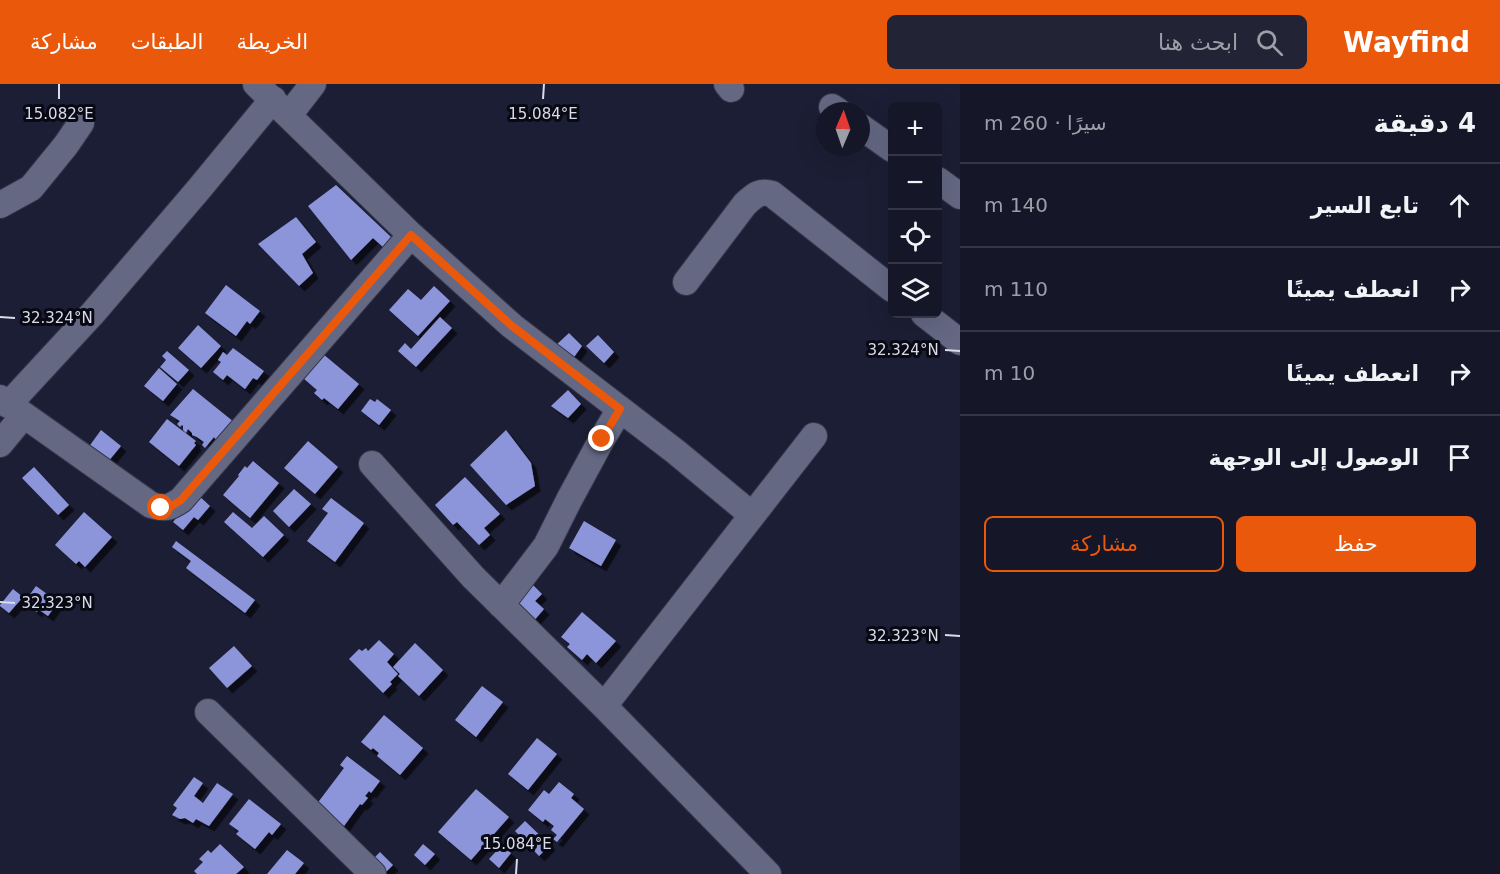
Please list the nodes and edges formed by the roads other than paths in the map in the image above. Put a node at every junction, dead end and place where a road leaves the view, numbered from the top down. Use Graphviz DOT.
graph roads {
  1 [pos="314,84"];
  2 [pos="273,99"];
  3 [pos="81,123"];
  4 [pos="870,133"];
  5 [pos="888,146"];
  6 [pos="942,183"];
  7 [pos="960,196"];
  8 [pos="0,205"];
  9 [pos="411,235"];
  10 [pos="686,282"];
  11 [pos="888,285"];
  12 [pos="929,318"];
  13 [pos="960,342"];
  14 [pos="11,406"];
  15 [pos="620,409"];
  16 [pos="814,436"];
  17 [pos="0,444"];
  18 [pos="372,464"];
  19 [pos="752,515"];
  20 [pos="501,605"];
  21 [pos="604,706"];
  22 [pos="208,712"];
  23 [pos="373,874"];
  24 [pos="768,874"];
  1 -- 2 [label="street"];
  2 -- 9 [label="street"];
  2 -- 14 [label="street"];
  3 -- 8 [label="street"];
  4 -- 5 [label="street"];
  6 -- 7 [label="street"];
  9 -- 14 [label="street"];
  9 -- 15 [label="street"];
  10 -- 11 [label="street"];
  12 -- 13 [label="street"];
  14 -- 17 [label="street"];
  15 -- 19 [label="street"];
  15 -- 20 [label="street"];
  16 -- 19 [label="street"];
  18 -- 20 [label="street"];
  19 -- 21 [label="street"];
  20 -- 21 [label="street"];
  21 -- 24 [label="street"];
  22 -- 23 [label="street"];
}
